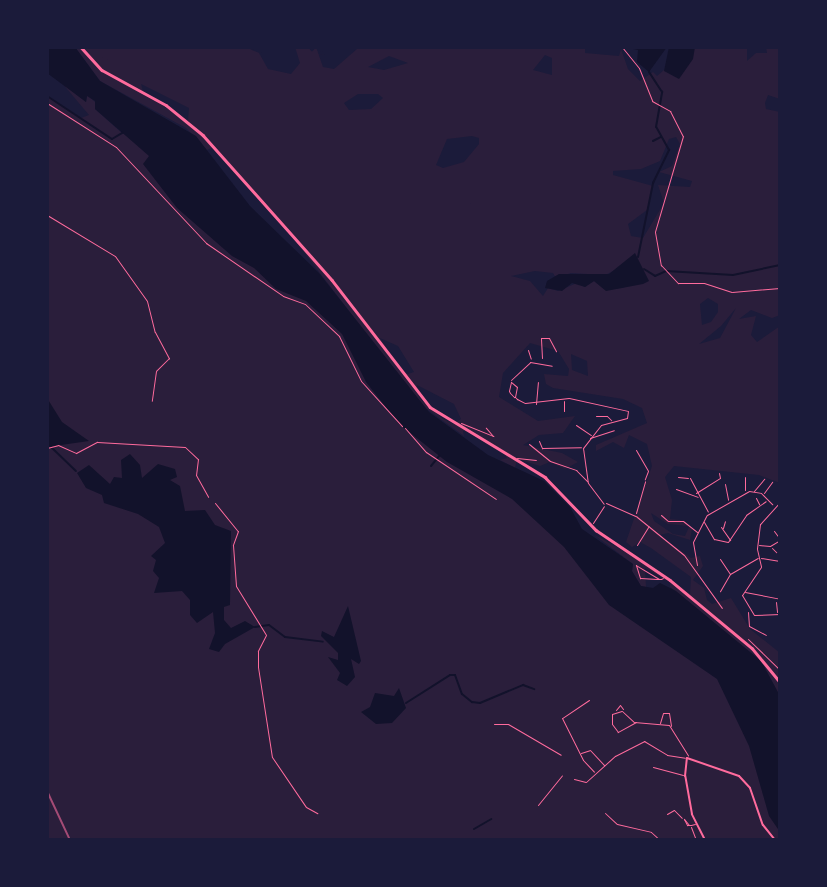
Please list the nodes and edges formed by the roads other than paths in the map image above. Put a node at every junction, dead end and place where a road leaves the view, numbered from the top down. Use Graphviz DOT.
graph roads {
  1 [pos="81,47"];
  2 [pos="528,350"];
  3 [pos="556,351"];
  4 [pos="541,360"];
  5 [pos="531,361"];
  6 [pos="552,366"];
  7 [pos="510,382"];
  8 [pos="538,382"];
  9 [pos="515,397"];
  10 [pos="564,399"];
  11 [pos="536,404"];
  12 [pos="564,411"];
  13 [pos="596,416"];
  14 [pos="611,420"];
  15 [pos="456,425"];
  16 [pos="576,425"];
  17 [pos="486,428"];
  18 [pos="614,430"];
  19 [pos="591,437"];
  20 [pos="539,441"];
  21 [pos="529,444"];
  22 [pos="583,447"];
  23 [pos="636,450"];
  24 [pos="517,458"];
  25 [pos="536,460"];
  26 [pos="719,472"];
  27 [pos="678,477"];
  28 [pos="745,477"];
  29 [pos="764,479"];
  30 [pos="587,481"];
  31 [pos="772,482"];
  32 [pos="725,484"];
  33 [pos="676,489"];
  34 [pos="754,491"];
  35 [pos="696,493"];
  36 [pos="746,493"];
  37 [pos="761,493"];
  38 [pos="698,497"];
  39 [pos="756,498"];
  40 [pos="768,499"];
  41 [pos="729,502"];
  42 [pos="780,502"];
  43 [pos="604,504"];
  44 [pos="759,504"];
  45 [pos="773,505"];
  46 [pos="709,514"];
  47 [pos="661,515"];
  48 [pos="635,516"];
  49 [pos="725,521"];
  50 [pos="702,522"];
  51 [pos="591,526"];
  52 [pos="649,526"];
  53 [pos="774,531"];
  54 [pos="697,532"];
  55 [pos="730,540"];
  56 [pos="780,540"];
  57 [pos="757,544"];
  58 [pos="637,545"];
  59 [pos="771,546"];
  60 [pos="776,552"];
  61 [pos="720,559"];
  62 [pos="759,559"];
  63 [pos="780,561"];
  64 [pos="755,564"];
  65 [pos="695,566"];
  66 [pos="730,574"];
  67 [pos="664,577"];
  68 [pos="659,579"];
  69 [pos="720,591"];
  70 [pos="742,592"];
  71 [pos="780,599"];
  72 [pos="775,600"];
  73 [pos="722,608"];
  74 [pos="748,610"];
  75 [pos="778,614"];
  76 [pos="766,635"];
  77 [pos="780,682"];
  78 [pos="589,700"];
  79 [pos="616,710"];
  80 [pos="622,711"];
  81 [pos="636,722"];
  82 [pos="660,723"];
  83 [pos="671,726"];
  84 [pos="580,754"];
  85 [pos="687,758"];
  86 [pos="606,767"];
  87 [pos="653,767"];
  88 [pos="595,773"];
  89 [pos="685,776"];
  90 [pos="574,779"];
  91 [pos="667,814"];
  92 [pos="692,825"];
  93 [pos="696,840"];
  94 [pos="705,840"];
  95 [pos="775,840"];
  1 -- 15 [label="main road"];
  2 -- 5 [label="street"];
  3 -- 4 [label="street"];
  4 -- 5 [label="street"];
  4 -- 6 [label="street"];
  5 -- 7 [label="street"];
  7 -- 9 [label="street"];
  7 -- 9 [label="street"];
  8 -- 11 [label="street"];
  9 -- 11 [label="street"];
  10 -- 11 [label="street"];
  10 -- 12 [label="street"];
  10 -- 14 [label="street"];
  13 -- 14 [label="street"];
  14 -- 19 [label="street"];
  15 -- 17 [label="street"];
  15 -- 24 [label="main road"];
  16 -- 19 [label="street"];
  18 -- 19 [label="street"];
  19 -- 22 [label="street"];
  20 -- 22 [label="street"];
  21 -- 30 [label="street"];
  22 -- 30 [label="street"];
  23 -- 48 [label="street"];
  24 -- 25 [label="street"];
  24 -- 51 [label="main road"];
  26 -- 35 [label="street"];
  27 -- 35 [label="street"];
  28 -- 36 [label="street"];
  29 -- 34 [label="street"];
  30 -- 43 [label="street"];
  31 -- 37 [label="street"];
  32 -- 41 [label="street"];
  33 -- 38 [label="street"];
  34 -- 36 [label="street"];
  34 -- 37 [label="street"];
  35 -- 38 [label="street"];
  36 -- 41 [label="street"];
  37 -- 40 [label="street"];
  38 -- 46 [label="street"];
  39 -- 44 [label="street"];
  40 -- 44 [label="street"];
  40 -- 45 [label="street"];
  41 -- 46 [label="street"];
  42 -- 45 [label="street"];
  43 -- 48 [label="street"];
  43 -- 51 [label="street"];
  44 -- 55 [label="street"];
  45 -- 57 [label="street"];
  46 -- 50 [label="street"];
  47 -- 54 [label="street"];
  48 -- 52 [label="street"];
  49 -- 55 [label="street"];
  50 -- 54 [label="street"];
  50 -- 55 [label="street"];
  51 -- 67 [label="main road"];
  52 -- 58 [label="street"];
  52 -- 65 [label="street"];
  53 -- 56 [label="street"];
  54 -- 65 [label="street"];
  56 -- 59 [label="street"];
  57 -- 59 [label="street"];
  57 -- 62 [label="street"];
  59 -- 60 [label="street"];
  61 -- 66 [label="street"];
  62 -- 63 [label="street"];
  62 -- 64 [label="street"];
  62 -- 66 [label="street"];
  62 -- 70 [label="street"];
  65 -- 73 [label="street"];
  66 -- 69 [label="street"];
  67 -- 68 [label="street"];
  67 -- 77 [label="main road"];
  68 -- 68 [label="street"];
  70 -- 72 [label="street"];
  70 -- 74 [label="street"];
  71 -- 72 [label="street"];
  72 -- 75 [label="street"];
  74 -- 75 [label="street"];
  74 -- 76 [label="street"];
  78 -- 84 [label="street"];
  79 -- 80 [label="street"];
  79 -- 80 [label="street"];
  79 -- 81 [label="street"];
  80 -- 81 [label="street"];
  81 -- 82 [label="street"];
  82 -- 83 [label="street"];
  82 -- 83 [label="street"];
  83 -- 85 [label="street"];
  84 -- 86 [label="street"];
  84 -- 88 [label="street"];
  85 -- 86 [label="street"];
  85 -- 89 [label="street"];
  85 -- 95 [label="street"];
  86 -- 88 [label="street"];
  87 -- 89 [label="street"];
  88 -- 90 [label="street"];
  89 -- 92 [label="street"];
  91 -- 92 [label="street"];
  92 -- 93 [label="street"];
  92 -- 94 [label="street"];
}
